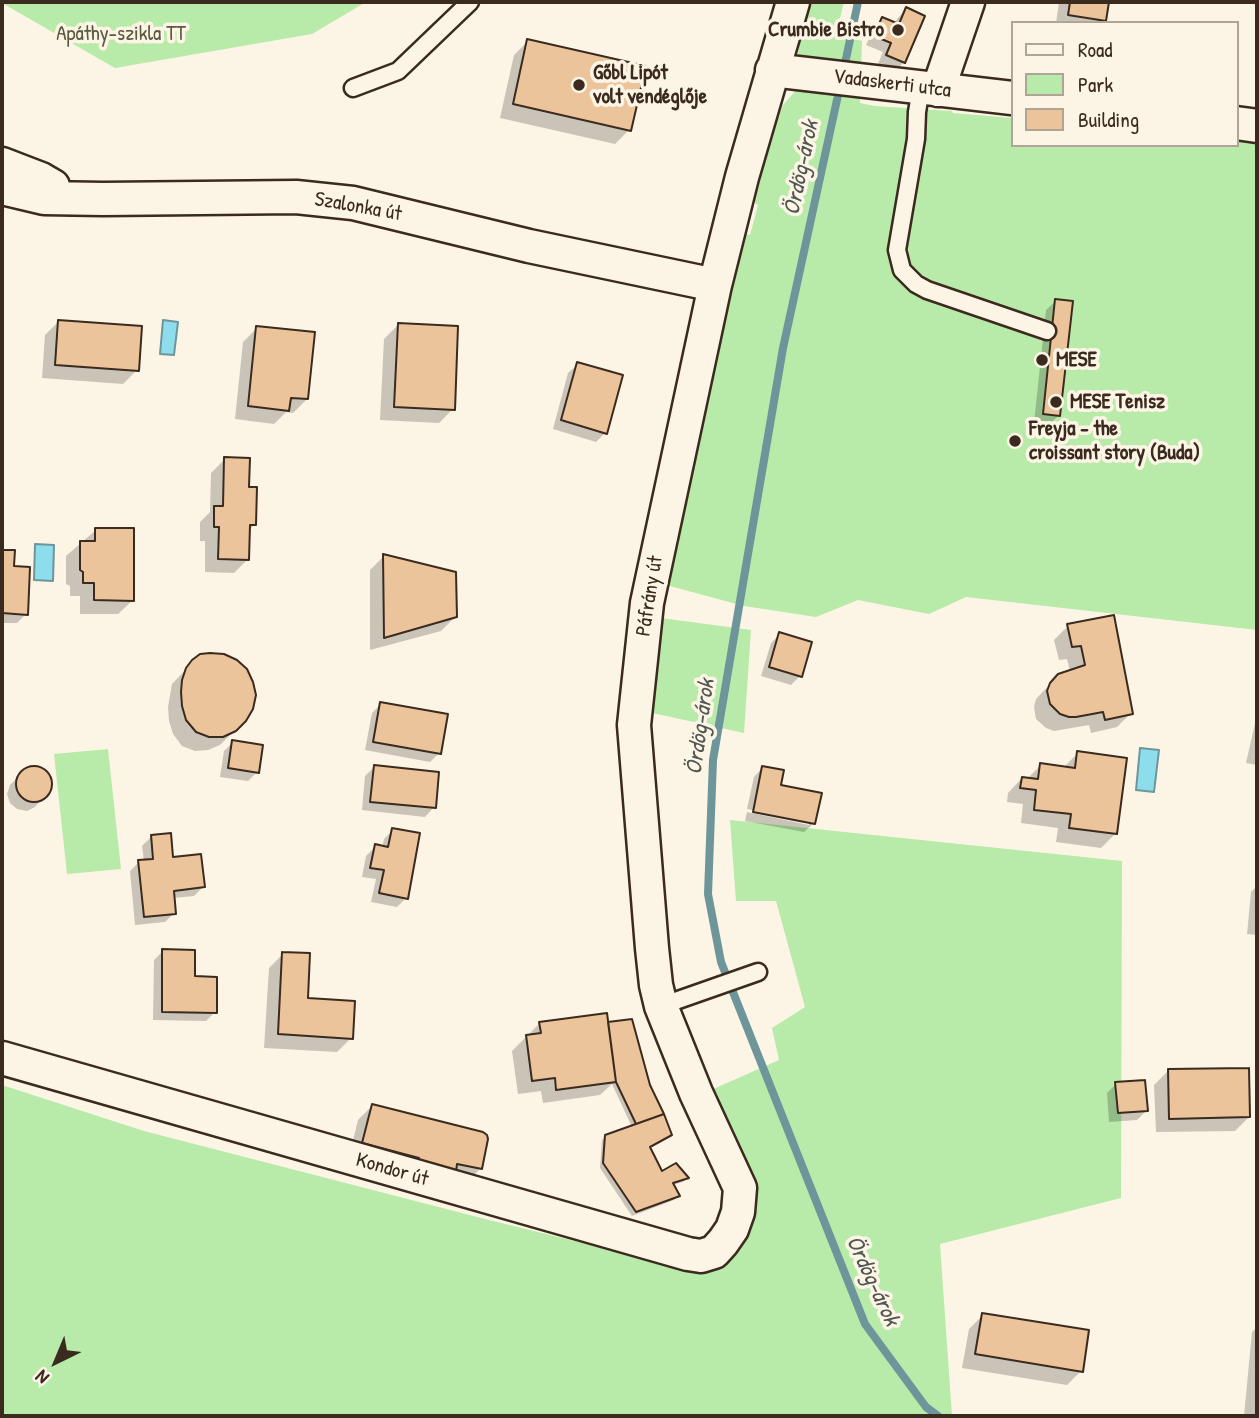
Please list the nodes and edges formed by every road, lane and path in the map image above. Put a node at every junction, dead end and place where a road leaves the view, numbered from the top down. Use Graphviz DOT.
graph roads {
  1 [pos="470,2"];
  2 [pos="793,2"];
  3 [pos="968,2"];
  4 [pos="786,72"];
  5 [pos="354,88"];
  6 [pos="930,89"];
  7 [pos="1010,98"];
  8 [pos="1238,124"];
  9 [pos="1257,126"];
  10 [pos="2,164"];
  11 [pos="2,188"];
  12 [pos="72,198"];
  13 [pos="715,285"];
  14 [pos="1047,331"];
  15 [pos="758,972"];
  16 [pos="661,1006"];
  17 [pos="2,1058"];
  18 [pos="740,1188"];
  1 -- 5 [label="lane"];
  2 -- 4 [label="street, Páfrány út"];
  3 -- 6 [label="street"];
  4 -- 6 [label="street, Vadaskerti utca"];
  4 -- 13 [label="street, Páfrány út"];
  6 -- 7 [label="street, Vadaskerti utca"];
  6 -- 14 [label="lane"];
  8 -- 9 [label="street"];
  10 -- 12 [label="street"];
  11 -- 12 [label="street, Szalonka út"];
  12 -- 13 [label="street, Szalonka út"];
  13 -- 16 [label="street, Páfrány út"];
  15 -- 16 [label="lane"];
  16 -- 18 [label="street, Páfrány út"];
  17 -- 18 [label="street, Kondor út"];
}
